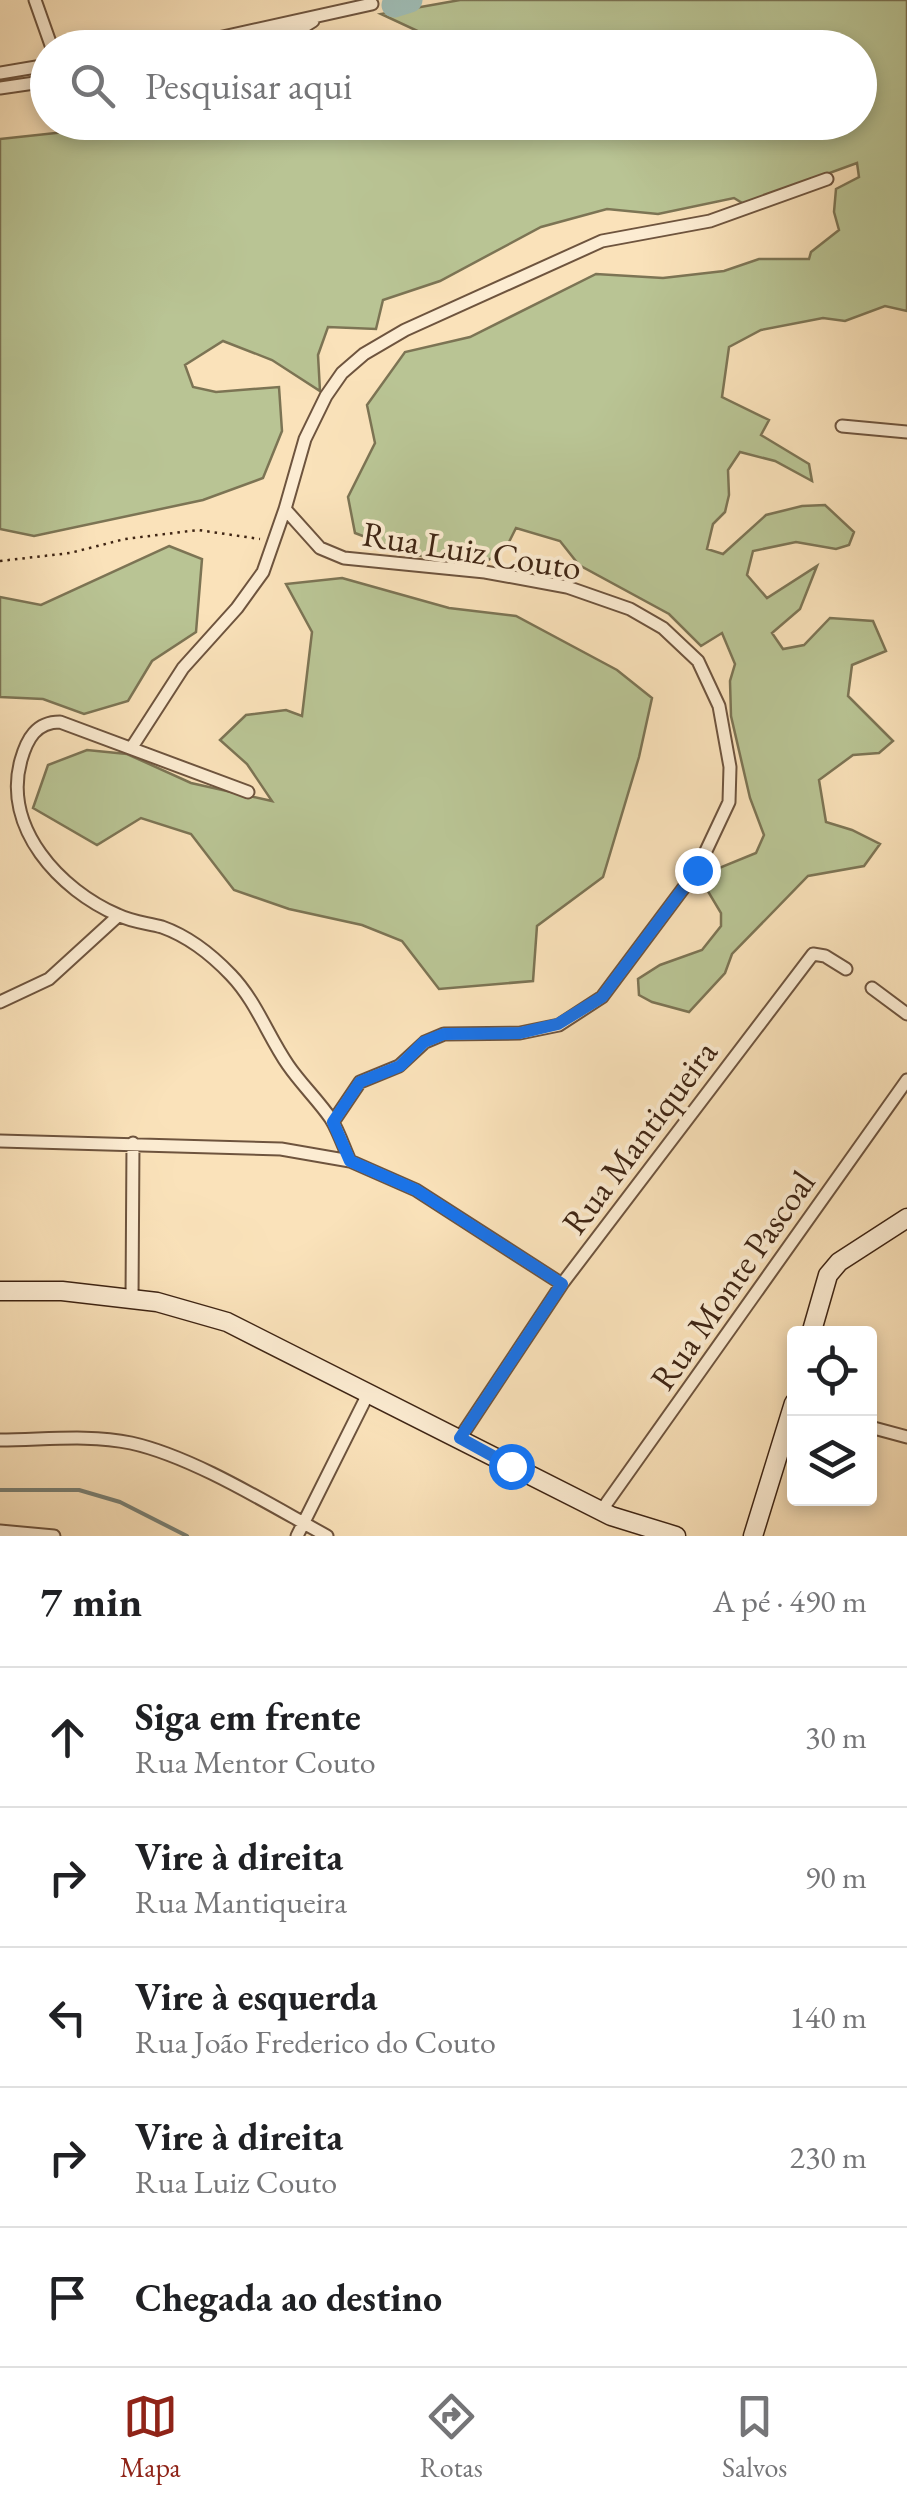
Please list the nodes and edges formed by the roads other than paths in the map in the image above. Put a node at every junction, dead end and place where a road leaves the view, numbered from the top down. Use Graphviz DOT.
graph roads {
  1 [pos="36,0"];
  2 [pos="372,4"];
  3 [pos="321,16"];
  4 [pos="46,30"];
  5 [pos="255,30"];
  6 [pos="299,30"];
  7 [pos="30,68"];
  8 [pos="0,73"];
  9 [pos="30,84"];
  10 [pos="0,88"];
  11 [pos="827,179"];
  12 [pos="842,426"];
  13 [pos="907,432"];
  14 [pos="284,509"];
  15 [pos="132,747"];
  16 [pos="248,792"];
  17 [pos="118,916"];
  18 [pos="846,969"];
  19 [pos="872,988"];
  20 [pos="0,1002"];
  21 [pos="907,1014"];
  22 [pos="907,1080"];
  23 [pos="333,1122"];
  24 [pos="0,1141"];
  25 [pos="134,1143"];
  26 [pos="350,1161"];
  27 [pos="907,1218"];
  28 [pos="562,1284"];
  29 [pos="0,1291"];
  30 [pos="132,1299"];
  31 [pos="813,1326"];
  32 [pos="370,1392"];
  33 [pos="791,1416"];
  34 [pos="877,1429"];
  35 [pos="460,1438"];
  36 [pos="907,1438"];
  37 [pos="0,1440"];
  38 [pos="601,1512"];
  39 [pos="304,1524"];
  40 [pos="0,1530"];
  41 [pos="54,1536"];
  42 [pos="297,1536"];
  43 [pos="327,1536"];
  44 [pos="676,1536"];
  45 [pos="753,1536"];
  1 -- 4 [label="street"];
  2 -- 3 [label="street"];
  3 -- 5 [label="street"];
  3 -- 6 [label="street"];
  7 -- 8 [label="street"];
  9 -- 10 [label="street"];
  11 -- 14 [label="street"];
  12 -- 13 [label="street"];
  14 -- 15 [label="street"];
  14 -- 23 [label="street, Rua Luiz Couto"];
  15 -- 16 [label="street"];
  15 -- 17 [label="street"];
  17 -- 20 [label="street"];
  17 -- 23 [label="street"];
  18 -- 28 [label="street, Rua Mantiqueira"];
  19 -- 21 [label="street"];
  22 -- 38 [label="street, Rua Monte Pascoal"];
  23 -- 26 [label="street"];
  24 -- 25 [label="street"];
  25 -- 26 [label="street"];
  25 -- 30 [label="street"];
  26 -- 28 [label="street"];
  27 -- 31 [label="street"];
  28 -- 35 [label="street, Rua Mantiqueira"];
  29 -- 30 [label="street"];
  30 -- 32 [label="street"];
  32 -- 35 [label="street"];
  32 -- 39 [label="street"];
  33 -- 45 [label="street"];
  34 -- 36 [label="street"];
  35 -- 38 [label="street"];
  37 -- 39 [label="street"];
  38 -- 44 [label="street"];
  39 -- 42 [label="street"];
  39 -- 43 [label="street"];
  40 -- 41 [label="street"];
}
